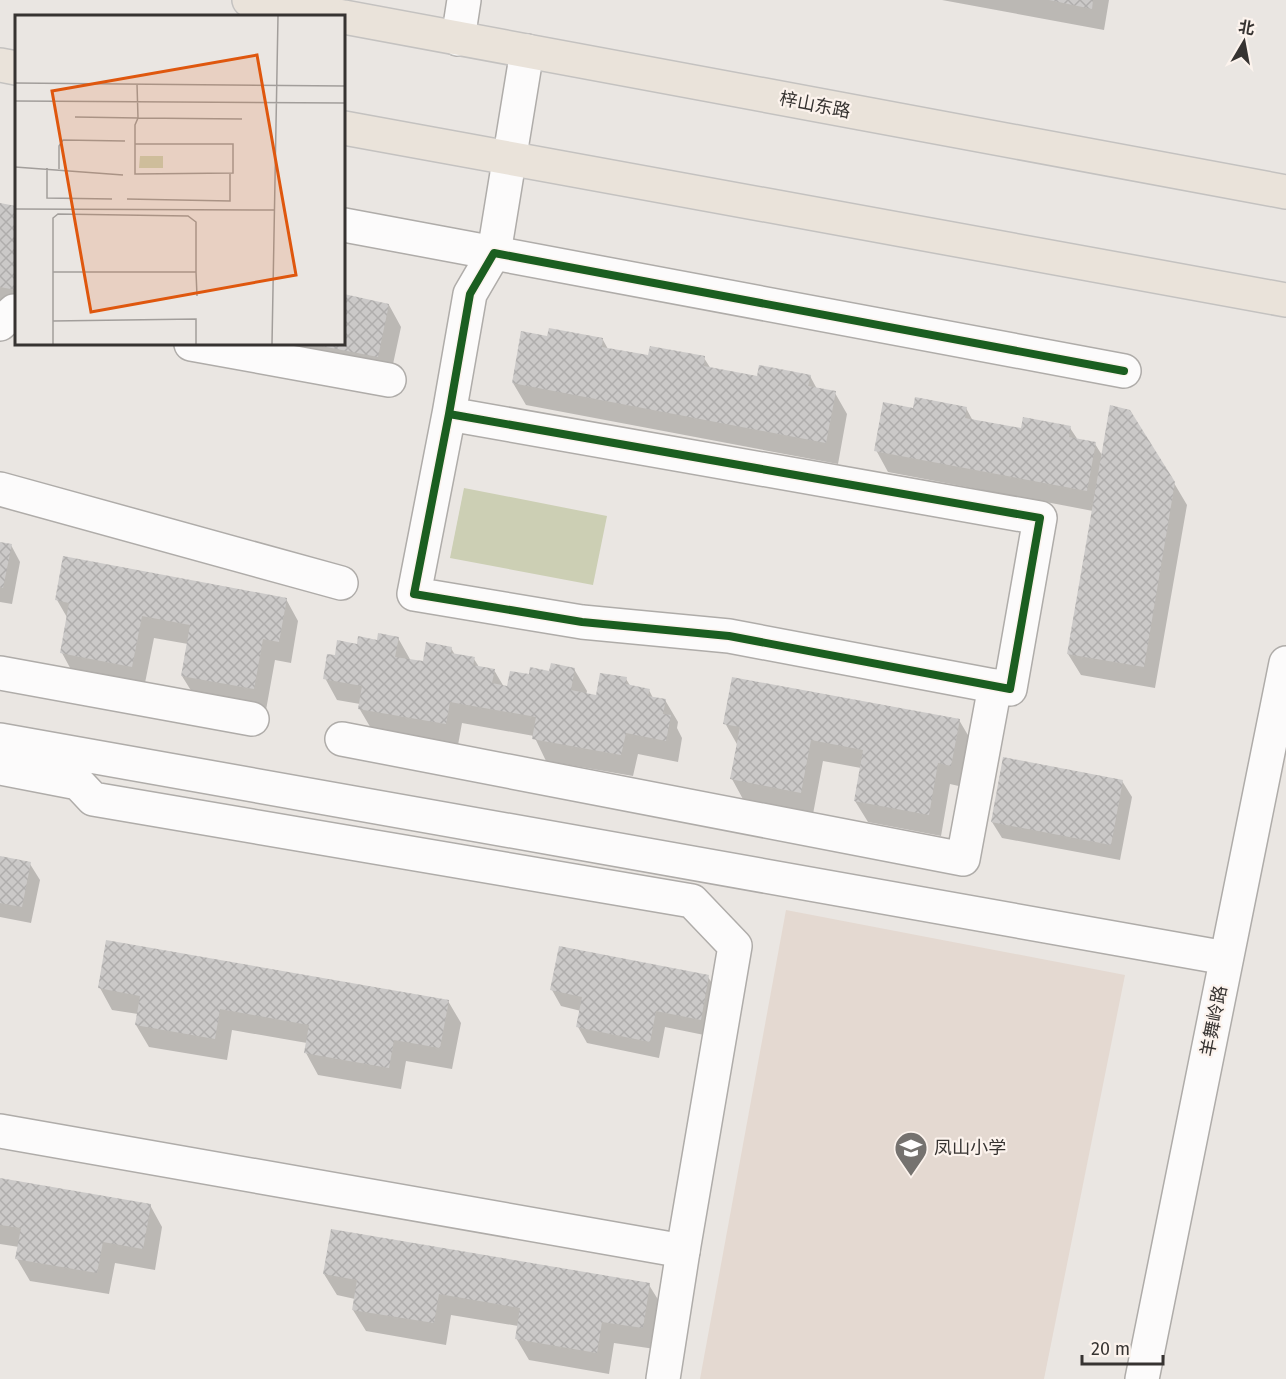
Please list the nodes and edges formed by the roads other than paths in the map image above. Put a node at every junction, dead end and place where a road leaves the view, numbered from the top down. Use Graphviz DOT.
graph roads {
  1 [pos="249,0"];
  2 [pos="464,0"];
  3 [pos="332,15"];
  4 [pos="345,18"];
  5 [pos="458,39"];
  6 [pos="526,51"];
  7 [pos="0,65"];
  8 [pos="15,68"];
  9 [pos="345,128"];
  10 [pos="510,158"];
  11 [pos="1286,192"];
  12 [pos="345,225"];
  13 [pos="494,253"];
  14 [pos="1286,300"];
  15 [pos="15,311"];
  16 [pos="0,324"];
  17 [pos="196,345"];
  18 [pos="1124,371"];
  19 [pos="389,380"];
  20 [pos="449,414"];
  21 [pos="0,489"];
  22 [pos="341,583"];
  23 [pos="1286,663"];
  24 [pos="0,673"];
  25 [pos="995,686"];
  26 [pos="252,719"];
  27 [pos="342,739"];
  28 [pos="0,740"];
  29 [pos="0,768"];
  30 [pos="1226,958"];
  31 [pos="0,1131"];
  32 [pos="683,1251"];
  33 [pos="663,1379"];
  34 [pos="1142,1379"];
  1 -- 3 [label="highway"];
  2 -- 5 [label="street"];
  4 -- 5 [label="highway, 梓山东路"];
  5 -- 6 [label="highway, 梓山东路"];
  6 -- 10 [label="street"];
  6 -- 11 [label="highway, 梓山东路"];
  7 -- 8 [label="highway"];
  9 -- 10 [label="highway"];
  10 -- 13 [label="street"];
  10 -- 14 [label="highway"];
  12 -- 13 [label="street"];
  13 -- 18 [label="street"];
  13 -- 20 [label="street"];
  15 -- 16 [label="street"];
  17 -- 19 [label="street"];
  20 -- 25 [label="street"];
  20 -- 25 [label="street"];
  21 -- 22 [label="street"];
  23 -- 30 [label="street, 羊舞岭路"];
  24 -- 26 [label="street"];
  25 -- 27 [label="street"];
  28 -- 30 [label="street"];
  29 -- 32 [label="street"];
  30 -- 34 [label="street, 羊舞岭路"];
  31 -- 32 [label="street"];
  32 -- 33 [label="street"];
}
